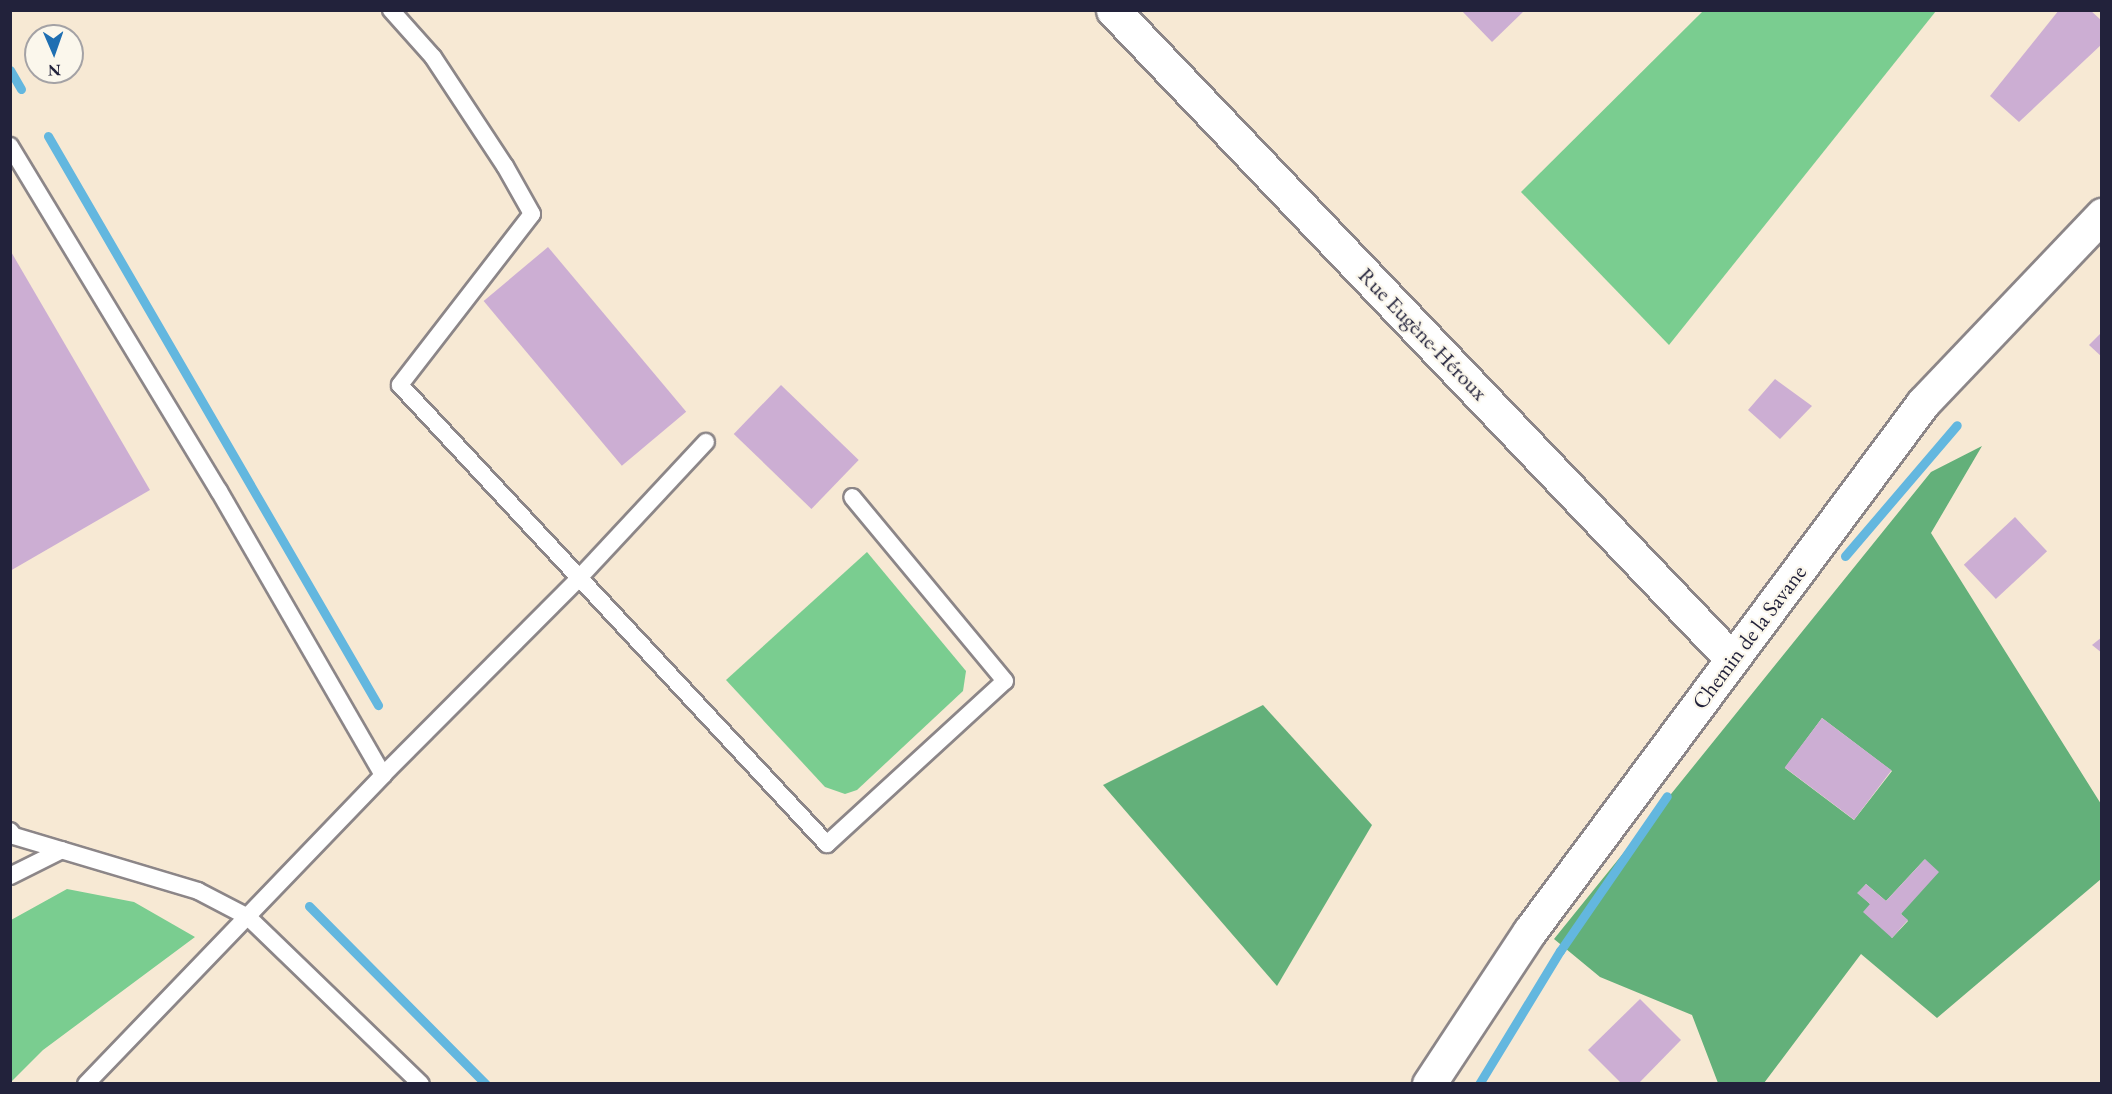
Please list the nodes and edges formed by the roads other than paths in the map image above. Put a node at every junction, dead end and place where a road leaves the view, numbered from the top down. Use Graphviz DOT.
graph roads {
  1 [pos="391,10"];
  2 [pos="1113,10"];
  3 [pos="10,146"];
  4 [pos="2102,215"];
  5 [pos="706,442"];
  6 [pos="852,497"];
  7 [pos="579,578"];
  8 [pos="1732,659"];
  9 [pos="383,775"];
  10 [pos="10,831"];
  11 [pos="62,850"];
  12 [pos="10,876"];
  13 [pos="248,917"];
  14 [pos="86,1083"];
  15 [pos="421,1083"];
  16 [pos="1429,1083"];
  1 -- 7 [label="lane"];
  2 -- 8 [label="street, Rue Eugène-Héroux"];
  3 -- 9 [label="lane"];
  4 -- 8 [label="street, Chemin de la Savane"];
  5 -- 7 [label="lane"];
  6 -- 7 [label="lane"];
  7 -- 9 [label="lane"];
  8 -- 16 [label="street, Chemin de la Savane"];
  9 -- 13 [label="lane"];
  10 -- 11 [label="lane"];
  11 -- 12 [label="lane"];
  11 -- 13 [label="lane"];
  13 -- 14 [label="lane"];
  13 -- 15 [label="lane"];
}
